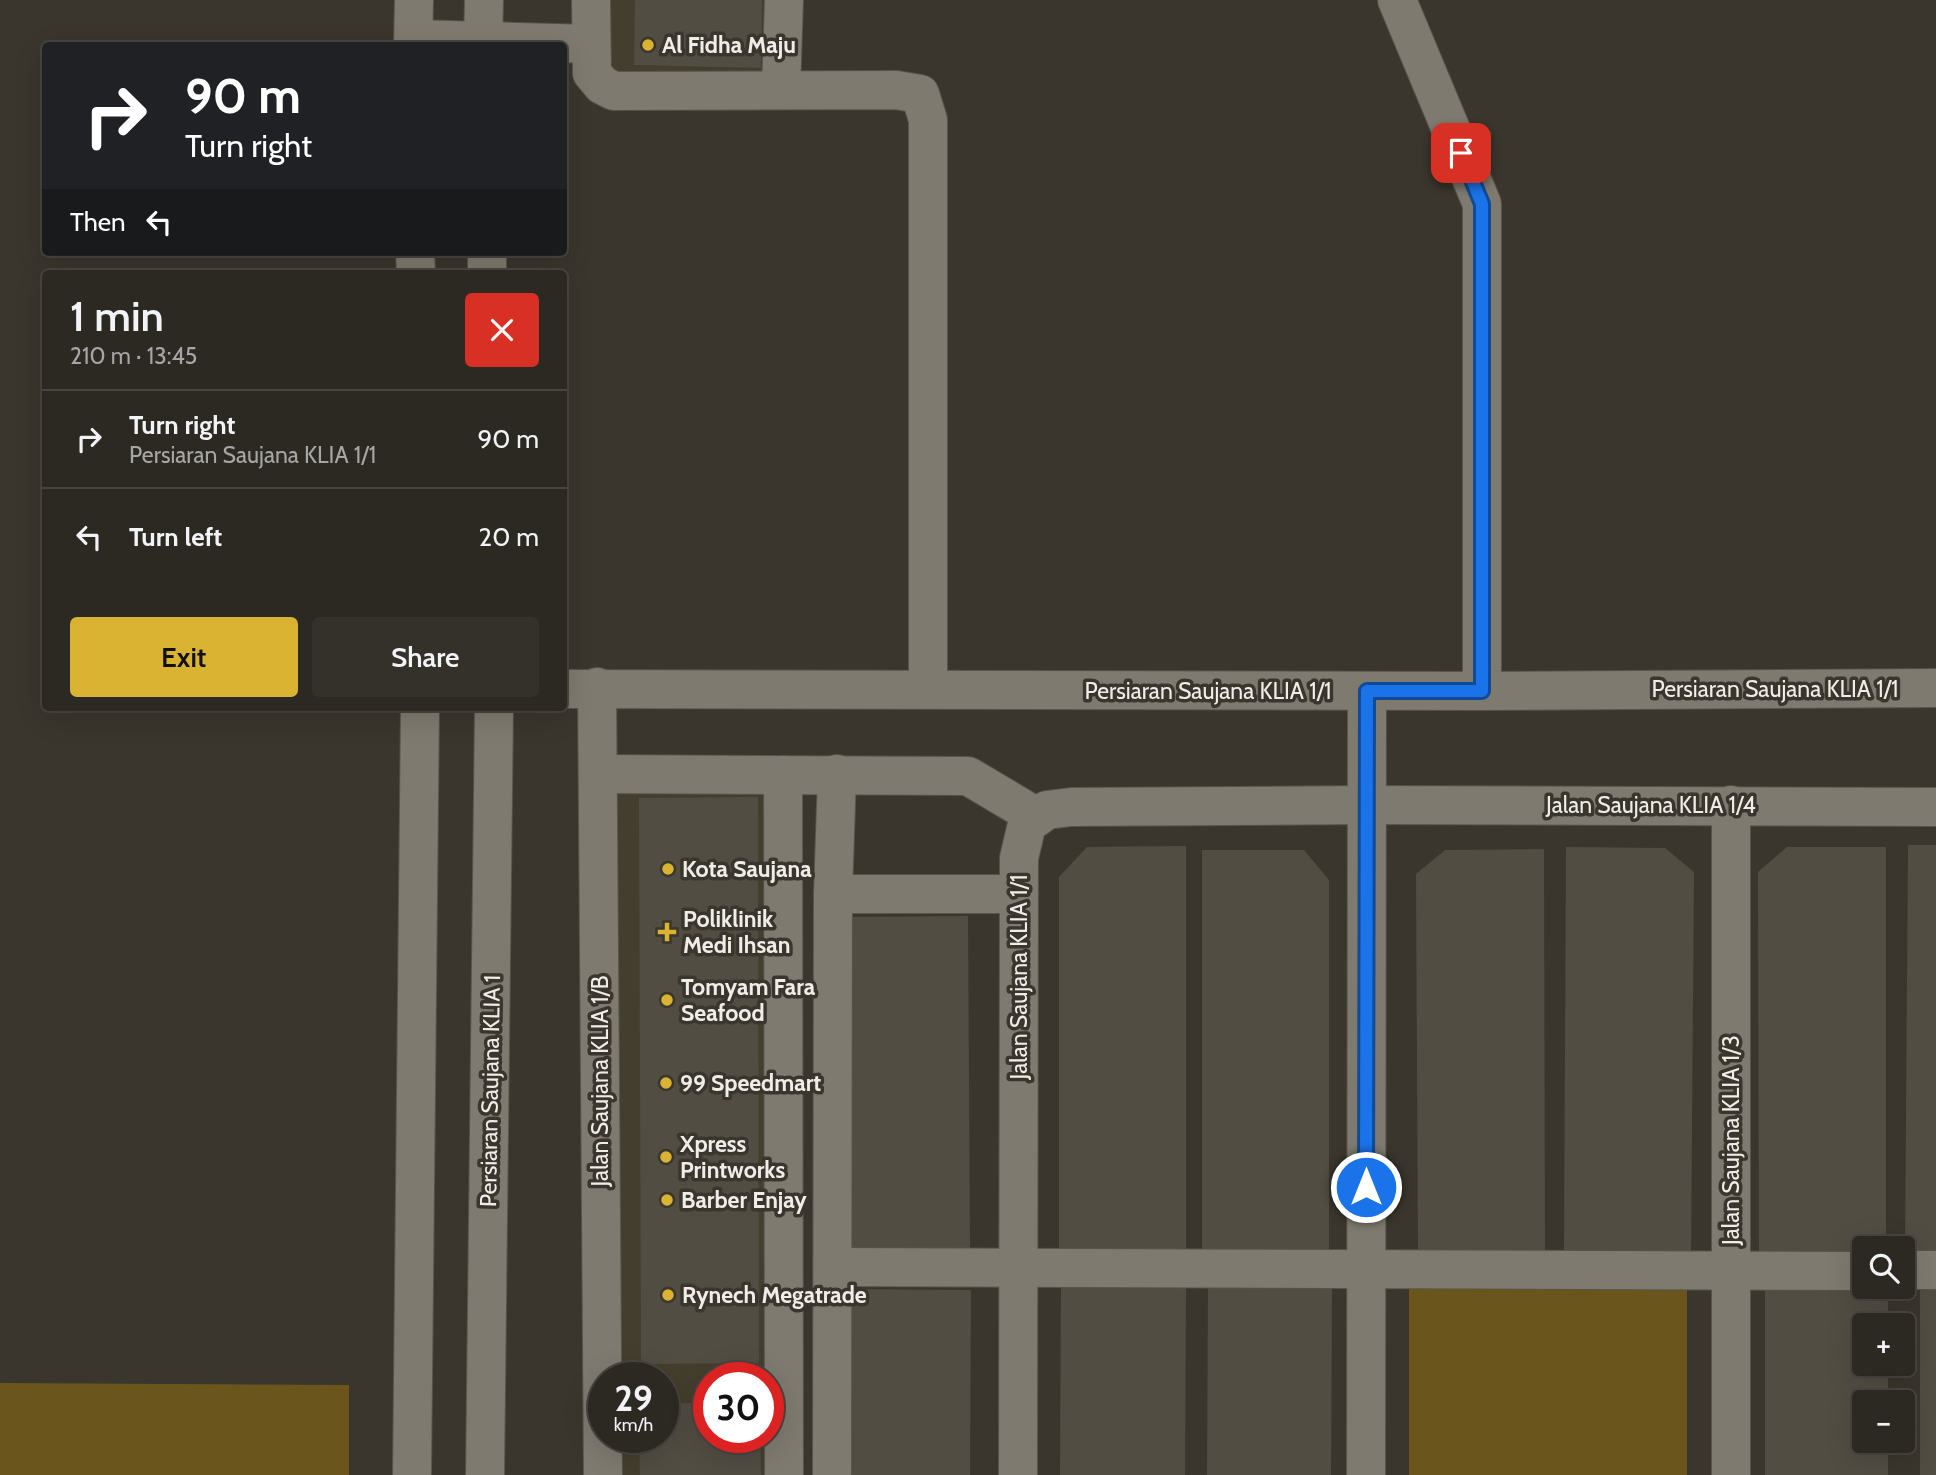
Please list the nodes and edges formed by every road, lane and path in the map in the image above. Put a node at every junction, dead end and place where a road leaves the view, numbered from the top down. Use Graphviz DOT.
graph roads {
  1 [pos="414,0"];
  2 [pos="484,0"];
  3 [pos="591,0"];
  4 [pos="784,0"];
  5 [pos="1397,0"];
  6 [pos="413,42"];
  7 [pos="483,42"];
  8 [pos="567,55"];
  9 [pos="591,59"];
  10 [pos="781,90"];
  11 [pos="580,688"];
  12 [pos="1936,688"];
  13 [pos="928,689"];
  14 [pos="1367,691"];
  15 [pos="1482,691"];
  16 [pos="421,711"];
  17 [pos="494,711"];
  18 [pos="598,774"];
  19 [pos="837,774"];
  20 [pos="783,775"];
  21 [pos="1367,805"];
  22 [pos="1731,805"];
  23 [pos="1936,807"];
  24 [pos="1037,817"];
  25 [pos="833,894"];
  26 [pos="1019,894"];
  27 [pos="833,1267"];
  28 [pos="1019,1267"];
  29 [pos="1366,1269"];
  30 [pos="1915,1270"];
  31 [pos="1936,1270"];
  32 [pos="1731,1271"];
  33 [pos="1852,1271"];
  34 [pos="412,1475"];
  35 [pos="485,1475"];
  36 [pos="603,1475"];
  37 [pos="784,1475"];
  38 [pos="832,1475"];
  39 [pos="1018,1475"];
  40 [pos="1366,1475"];
  41 [pos="1731,1475"];
  1 -- 6 [label="street"];
  2 -- 7 [label="street"];
  3 -- 9 [label="street"];
  4 -- 10 [label="street"];
  5 -- 15 [label="street"];
  8 -- 9 [label="street"];
  9 -- 10 [label="street"];
  10 -- 13 [label="street"];
  11 -- 13 [label="street, Persiaran Saujana KLIA 1/1"];
  11 -- 18 [label="street, Jalan Saujana KLIA 1/B"];
  12 -- 15 [label="street, Persiaran Saujana KLIA 1/1"];
  13 -- 14 [label="street, Persiaran Saujana KLIA 1/1"];
  14 -- 15 [label="street, Persiaran Saujana KLIA 1/1"];
  14 -- 21 [label="street"];
  16 -- 34 [label="street"];
  17 -- 35 [label="street, Persiaran Saujana KLIA 1"];
  18 -- 20 [label="street"];
  18 -- 36 [label="street, Jalan Saujana KLIA 1/B"];
  19 -- 20 [label="street"];
  19 -- 24 [label="street"];
  19 -- 25 [label="street"];
  20 -- 37 [label="street"];
  21 -- 22 [label="street, Jalan Saujana KLIA 1/4"];
  21 -- 24 [label="street"];
  21 -- 29 [label="street"];
  22 -- 23 [label="street, Jalan Saujana KLIA 1/4"];
  22 -- 32 [label="street, Jalan Saujana KLIA 1/3"];
  24 -- 26 [label="street, Jalan Saujana KLIA 1/1"];
  25 -- 26 [label="street"];
  25 -- 27 [label="street"];
  26 -- 28 [label="street, Jalan Saujana KLIA 1/1"];
  27 -- 28 [label="street"];
  27 -- 38 [label="street"];
  28 -- 29 [label="street"];
  28 -- 39 [label="street, Jalan Saujana KLIA 1/1"];
  29 -- 32 [label="street"];
  29 -- 40 [label="street"];
  30 -- 31 [label="street"];
  32 -- 33 [label="street"];
  32 -- 41 [label="street, Jalan Saujana KLIA 1/3"];
}
